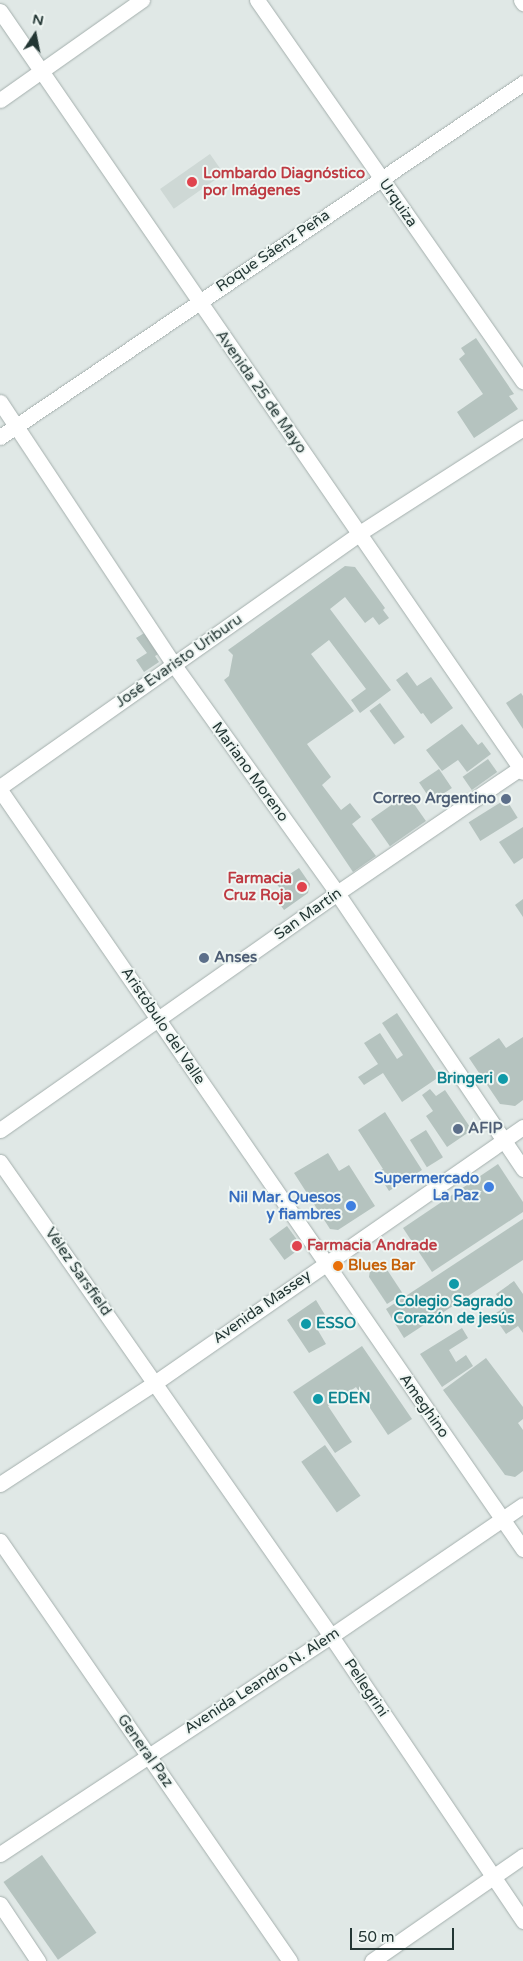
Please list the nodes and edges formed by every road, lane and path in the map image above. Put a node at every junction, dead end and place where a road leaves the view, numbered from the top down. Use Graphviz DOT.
graph roads {
  1 [pos="142,0"];
  2 [pos="257,0"];
  3 [pos="0,11"];
  4 [pos="41,73"];
  5 [pos="523,83"];
  6 [pos="0,100"];
  7 [pos="380,178"];
  8 [pos="198,302"];
  9 [pos="523,382"];
  10 [pos="0,402"];
  11 [pos="17,426"];
  12 [pos="523,428"];
  13 [pos="0,438"];
  14 [pos="358,534"];
  15 [pos="174,665"];
  16 [pos="522,769"];
  17 [pos="0,788"];
  18 [pos="337,893"];
  19 [pos="160,1020"];
  20 [pos="523,1127"];
  21 [pos="0,1130"];
  22 [pos="504,1140"];
  23 [pos="0,1162"];
  24 [pos="523,1169"];
  25 [pos="325,1263"];
  26 [pos="156,1382"];
  27 [pos="0,1484"];
  28 [pos="523,1505"];
  29 [pos="503,1520"];
  30 [pos="0,1541"];
  31 [pos="523,1549"];
  32 [pos="331,1636"];
  33 [pos="148,1756"];
  34 [pos="0,1854"];
  35 [pos="523,1856"];
  36 [pos="492,1877"];
  37 [pos="0,1904"];
  38 [pos="523,1921"];
  39 [pos="38,1961"];
  40 [pos="290,1961"];
  41 [pos="372,1961"];
  1 -- 4 [label="street"];
  2 -- 7 [label="street, Urquiza"];
  3 -- 4 [label="street, Avenida 25 de Mayo"];
  4 -- 6 [label="street"];
  4 -- 8 [label="street, Avenida 25 de Mayo"];
  5 -- 7 [label="street, Roque Sáenz Peña"];
  7 -- 8 [label="street, Roque Sáenz Peña"];
  7 -- 9 [label="street, Urquiza"];
  8 -- 11 [label="street, Roque Sáenz Peña"];
  8 -- 14 [label="street, Avenida 25 de Mayo"];
  10 -- 11 [label="street, Mariano Moreno"];
  11 -- 13 [label="street, Roque Sáenz Peña"];
  11 -- 15 [label="street, Mariano Moreno"];
  12 -- 14 [label="street, José Evaristo Uriburu"];
  14 -- 15 [label="street, José Evaristo Uriburu"];
  14 -- 16 [label="street, Avenida 25 de Mayo"];
  15 -- 17 [label="street, José Evaristo Uriburu"];
  15 -- 18 [label="street, Mariano Moreno"];
  16 -- 18 [label="street, San Martín"];
  17 -- 19 [label="street, Aristóbulo del Valle"];
  18 -- 19 [label="street, San Martín"];
  18 -- 22 [label="street, Mariano Moreno"];
  19 -- 21 [label="street, San Martín"];
  19 -- 25 [label="street, Aristóbulo del Valle"];
  20 -- 22 [label="street, Avenida Massey"];
  22 -- 24 [label="street, Mariano Moreno"];
  22 -- 25 [label="street, Avenida Massey"];
  23 -- 26 [label="street, Vélez Sarsfield"];
  25 -- 26 [label="street, Avenida Massey"];
  25 -- 29 [label="street, Ameghino"];
  26 -- 27 [label="street, Avenida Massey"];
  26 -- 32 [label="street, Pellegrini"];
  28 -- 29 [label="street, Avenida Leandro N. Alem"];
  29 -- 31 [label="street, Ameghino"];
  29 -- 32 [label="street, Avenida Leandro N. Alem"];
  30 -- 33 [label="street, General Paz"];
  32 -- 33 [label="street, Avenida Leandro N. Alem"];
  32 -- 36 [label="street, Pellegrini"];
  33 -- 34 [label="street, Avenida Leandro N. Alem"];
  33 -- 40 [label="street, General Paz"];
  35 -- 36 [label="street"];
  36 -- 38 [label="street, Pellegrini"];
  36 -- 41 [label="street"];
  37 -- 39 [label="street"];
}
